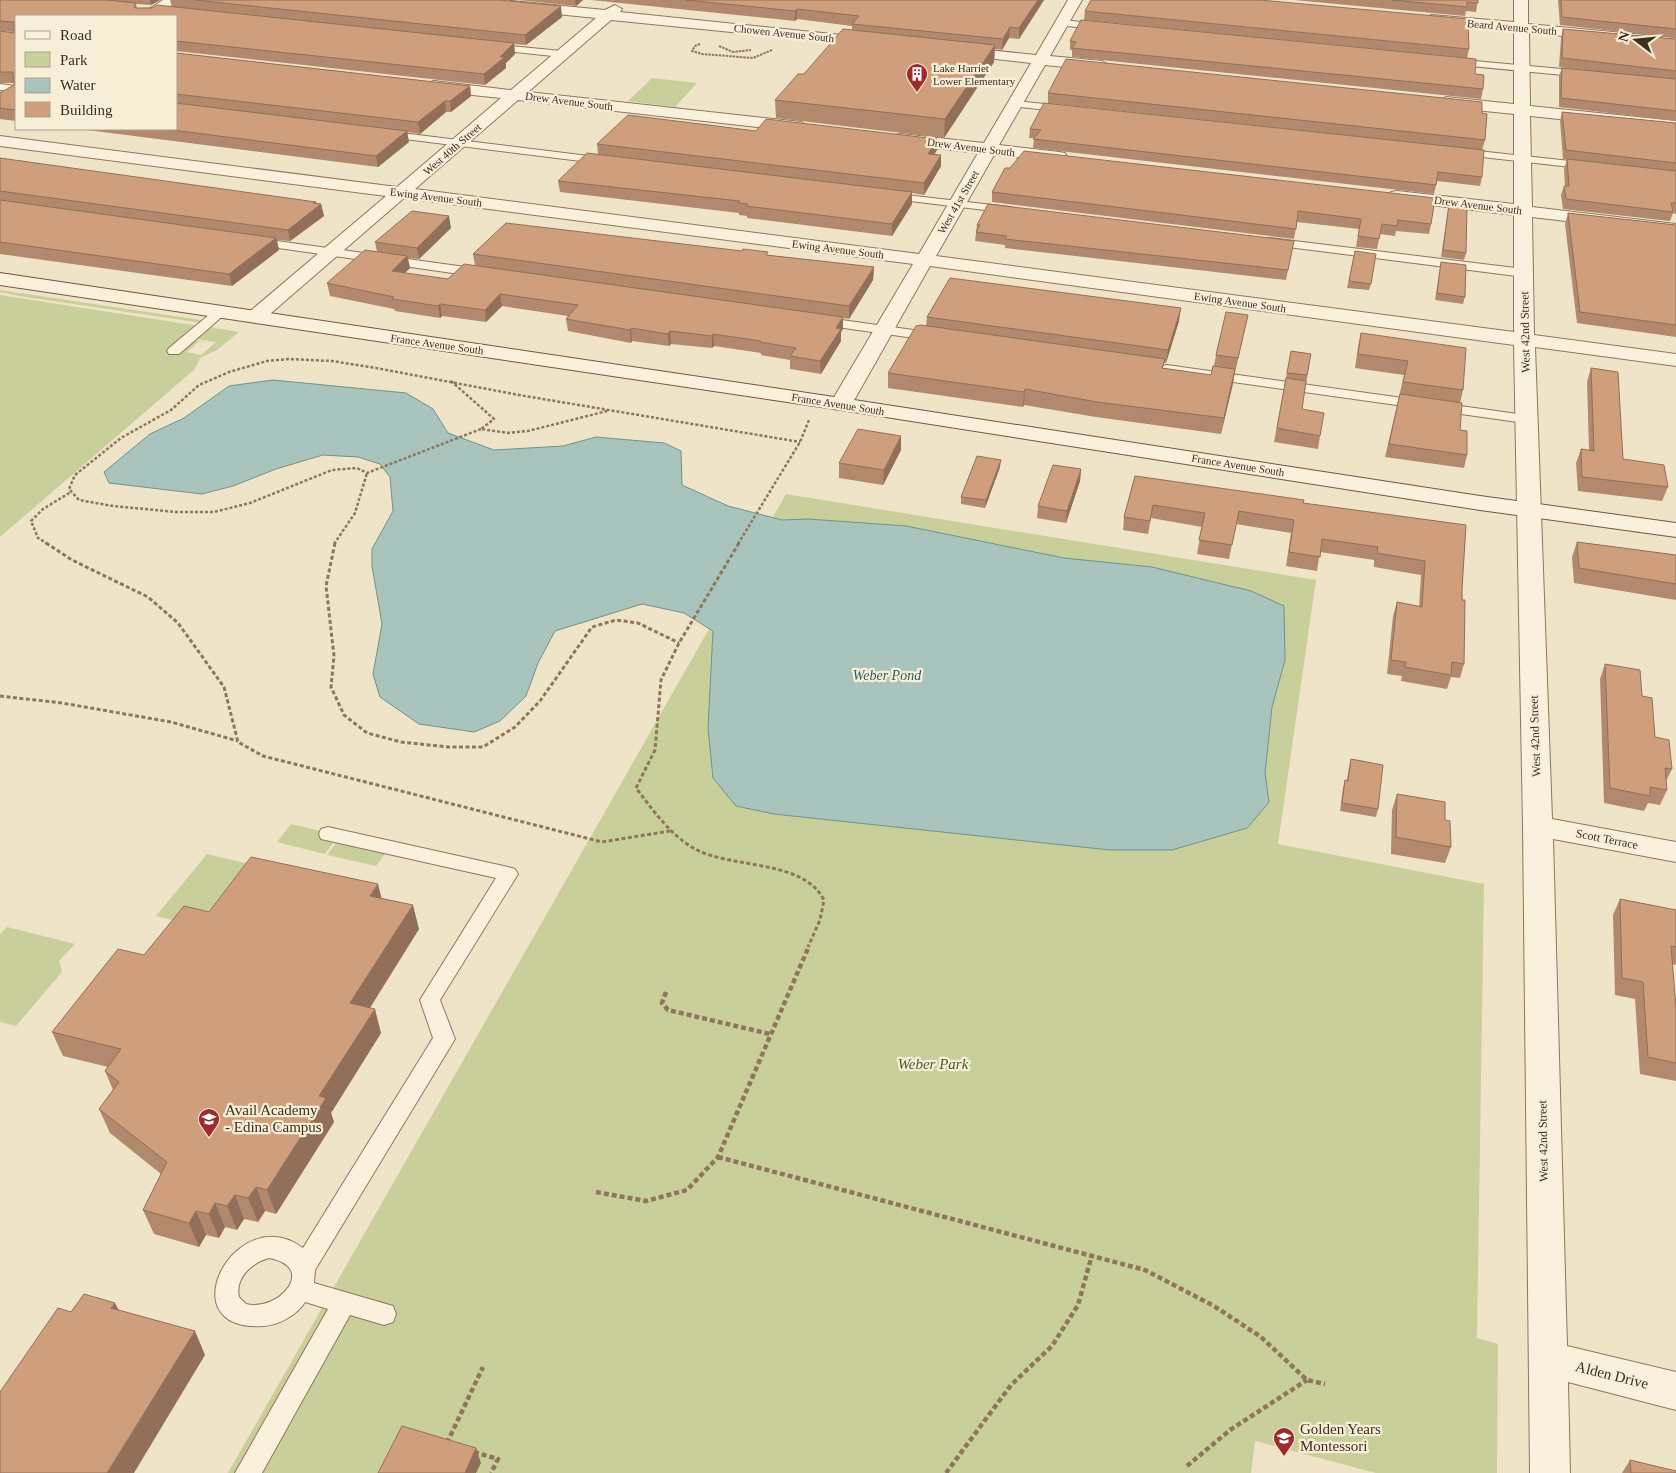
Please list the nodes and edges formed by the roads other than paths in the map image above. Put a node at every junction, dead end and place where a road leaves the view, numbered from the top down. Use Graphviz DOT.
graph roads {
  1 [pos="460,0"];
  2 [pos="626,0"];
  3 [pos="1076,0"];
  4 [pos="1521,0"];
  5 [pos="172,6"];
  6 [pos="147,12"];
  7 [pos="608,15"];
  8 [pos="1414,18"];
  9 [pos="1062,24"];
  10 [pos="1523,28"];
  11 [pos="1116,29"];
  12 [pos="1676,42"];
  13 [pos="889,44"];
  14 [pos="482,46"];
  15 [pos="947,50"];
  16 [pos="562,54"];
  17 [pos="1041,59"];
  18 [pos="1442,60"];
  19 [pos="1116,67"];
  20 [pos="1522,68"];
  21 [pos="1592,75"];
  22 [pos="414,84"];
  23 [pos="0,87"];
  24 [pos="15,89"];
  25 [pos="15,90"];
  26 [pos="515,95"];
  27 [pos="0,99"];
  28 [pos="1432,100"];
  29 [pos="1015,104"];
  30 [pos="1522,109"];
  31 [pos="1071,110"];
  32 [pos="1676,126"];
  33 [pos="814,129"];
  34 [pos="368,132"];
  35 [pos="882,137"];
  36 [pos="0,141"];
  37 [pos="458,143"];
  38 [pos="989,149"];
  39 [pos="1452,151"];
  40 [pos="1076,159"];
  41 [pos="1524,159"];
  42 [pos="614,162"];
  43 [pos="1597,167"];
  44 [pos="401,193"];
  45 [pos="879,194"];
  46 [pos="1381,194"];
  47 [pos="957,204"];
  48 [pos="1017,211"];
  49 [pos="1524,211"];
  50 [pos="1676,229"];
  51 [pos="241,240"];
  52 [pos="1253,240"];
  53 [pos="332,253"];
  54 [pos="925,260"];
  55 [pos="1524,273"];
  56 [pos="489,275"];
  57 [pos="0,279"];
  58 [pos="220,312"];
  59 [pos="255,318"];
  60 [pos="804,319"];
  61 [pos="884,330"];
  62 [pos="947,338"];
  63 [pos="1525,340"];
  64 [pos="174,351"];
  65 [pos="1676,360"];
  66 [pos="1152,367"];
  67 [pos="841,404"];
  68 [pos="1526,419"];
  69 [pos="1528,509"];
  70 [pos="1676,530"];
  71 [pos="1538,826"];
  72 [pos="328,834"];
  73 [pos="1676,852"];
  74 [pos="344,1302"];
  75 [pos="384,1314"];
  76 [pos="1547,1360"];
  77 [pos="1676,1392"];
  78 [pos="248,1473"];
  79 [pos="1550,1473"];
  1 -- 7 [label="street, Chowen Avenue South"];
  2 -- 7 [label="street, West 40th Street"];
  3 -- 9 [label="street, West 41st Street"];
  4 -- 10 [label="street, West 42nd Street"];
  5 -- 6 [label="street"];
  7 -- 13 [label="street, Chowen Avenue South"];
  7 -- 16 [label="street, West 40th Street"];
  8 -- 10 [label="street, Beard Avenue South"];
  9 -- 11 [label="lane"];
  9 -- 17 [label="street, West 41st Street"];
  10 -- 12 [label="street, Beard Avenue South"];
  10 -- 20 [label="street, West 42nd Street"];
  14 -- 16 [label="lane"];
  15 -- 17 [label="street"];
  16 -- 26 [label="street, West 40th Street"];
  17 -- 19 [label="street"];
  17 -- 29 [label="street, West 41st Street"];
  18 -- 20 [label="lane"];
  20 -- 21 [label="lane"];
  20 -- 30 [label="street, West 42nd Street"];
  22 -- 26 [label="street, Drew Avenue South"];
  23 -- 24 [label="lane"];
  25 -- 27 [label="street"];
  26 -- 33 [label="street, Drew Avenue South"];
  26 -- 37 [label="street, West 40th Street"];
  28 -- 30 [label="street"];
  29 -- 31 [label="lane"];
  29 -- 38 [label="street, West 41st Street"];
  30 -- 32 [label="street"];
  30 -- 41 [label="street, West 42nd Street"];
  34 -- 37 [label="lane"];
  35 -- 38 [label="street, Drew Avenue South"];
  36 -- 44 [label="street, Ewing Avenue South"];
  37 -- 42 [label="lane"];
  37 -- 44 [label="street, West 40th Street"];
  38 -- 40 [label="street, Drew Avenue South"];
  38 -- 47 [label="street, West 41st Street"];
  39 -- 41 [label="lane"];
  41 -- 43 [label="lane"];
  41 -- 49 [label="street, West 42nd Street"];
  44 -- 53 [label="street, West 40th Street"];
  44 -- 54 [label="street, Ewing Avenue South"];
  45 -- 47 [label="lane"];
  46 -- 49 [label="street, Drew Avenue South"];
  47 -- 48 [label="lane"];
  47 -- 54 [label="street, West 41st Street"];
  49 -- 50 [label="street, Drew Avenue South"];
  49 -- 55 [label="street, West 42nd Street"];
  51 -- 53 [label="lane"];
  52 -- 55 [label="lane"];
  53 -- 56 [label="lane"];
  53 -- 59 [label="street, West 40th Street"];
  54 -- 61 [label="street, West 41st Street"];
  54 -- 63 [label="street, Ewing Avenue South"];
  55 -- 63 [label="street, West 42nd Street"];
  57 -- 58 [label="street, France Avenue South"];
  58 -- 59 [label="street, France Avenue South"];
  58 -- 64 [label="lane"];
  59 -- 67 [label="street, France Avenue South"];
  60 -- 61 [label="lane"];
  61 -- 62 [label="lane"];
  61 -- 67 [label="street, West 41st Street"];
  63 -- 65 [label="street, Ewing Avenue South"];
  63 -- 68 [label="street, West 42nd Street"];
  66 -- 68 [label="lane"];
  67 -- 69 [label="street, France Avenue South"];
  68 -- 69 [label="street, West 42nd Street"];
  69 -- 70 [label="street, France Avenue South"];
  69 -- 71 [label="street, West 42nd Street"];
  71 -- 73 [label="street, Scott Terrace"];
  71 -- 76 [label="street, West 42nd Street"];
  72 -- 74 [label="lane"];
  74 -- 75 [label="lane"];
  74 -- 78 [label="lane"];
  76 -- 77 [label="street, Alden Drive"];
  76 -- 79 [label="street, West 42nd Street"];
}
